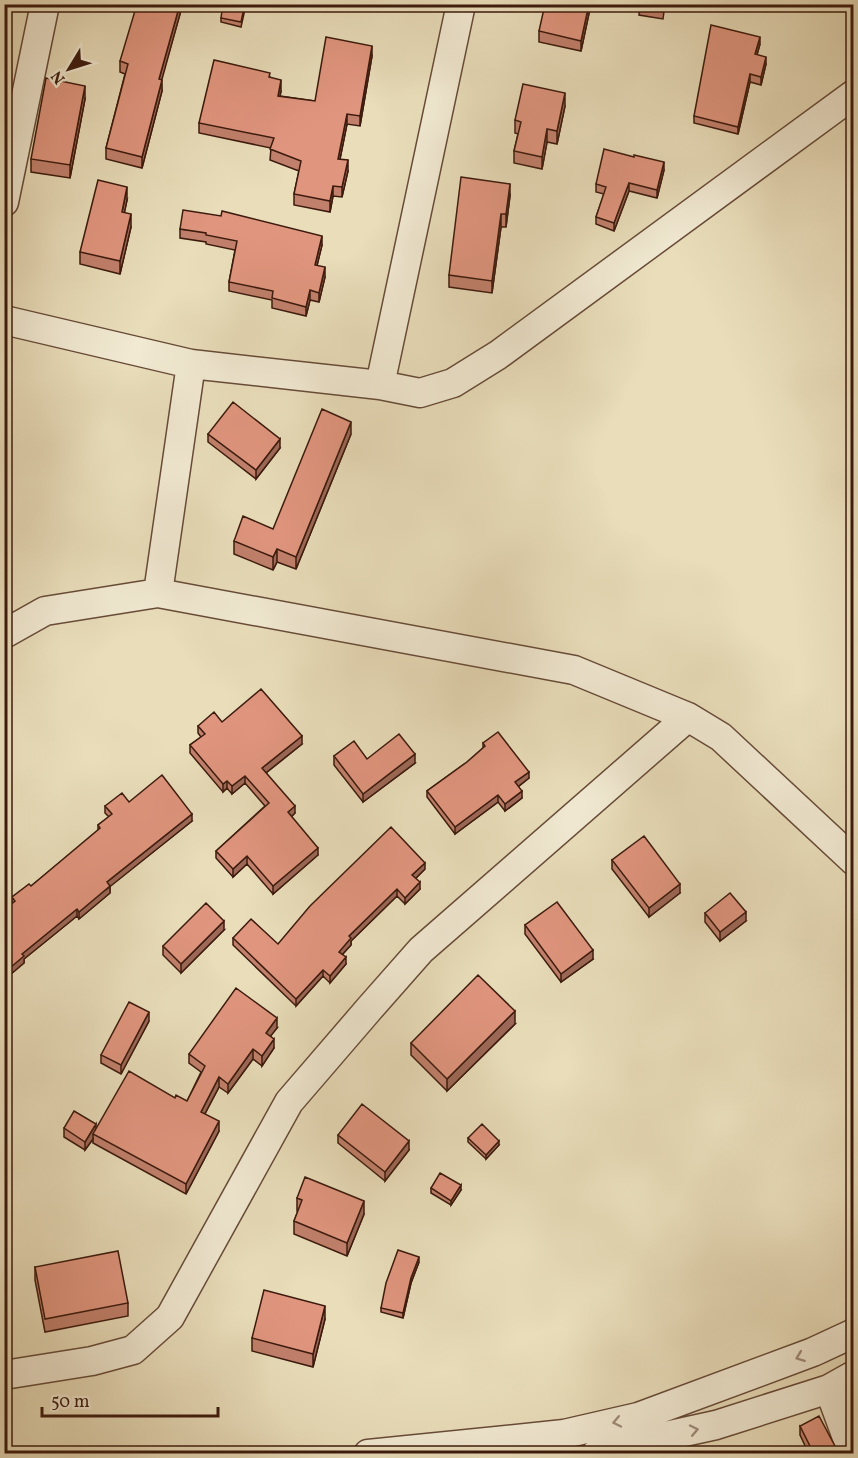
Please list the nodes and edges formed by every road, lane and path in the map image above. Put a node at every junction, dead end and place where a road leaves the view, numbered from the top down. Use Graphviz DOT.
graph roads {
  1 [pos="45,4"];
  2 [pos="461,4"];
  3 [pos="854,94"];
  4 [pos="4,202"];
  5 [pos="4,320"];
  6 [pos="191,364"];
  7 [pos="380,385"];
  8 [pos="158,593"];
  9 [pos="4,634"];
  10 [pos="688,717"];
  11 [pos="854,861"];
  12 [pos="854,1333"];
  13 [pos="4,1375"];
  14 [pos="854,1375"];
  15 [pos="829,1389"];
  16 [pos="565,1444"];
  17 [pos="368,1454"];
  18 [pos="596,1454"];
  19 [pos="853,1454"];
  1 -- 4 [label="street"];
  2 -- 7 [label="street"];
  3 -- 7 [label="street"];
  5 -- 6 [label="street"];
  6 -- 7 [label="street"];
  6 -- 8 [label="street"];
  8 -- 9 [label="street"];
  8 -- 10 [label="street"];
  10 -- 11 [label="street"];
  10 -- 13 [label="street"];
  12 -- 16 [label="street, one-way"];
  14 -- 15 [label="street"];
  18 -- 15 [label="street, one-way"];
  15 -- 19 [label="street"];
  16 -- 17 [label="street"];
}
